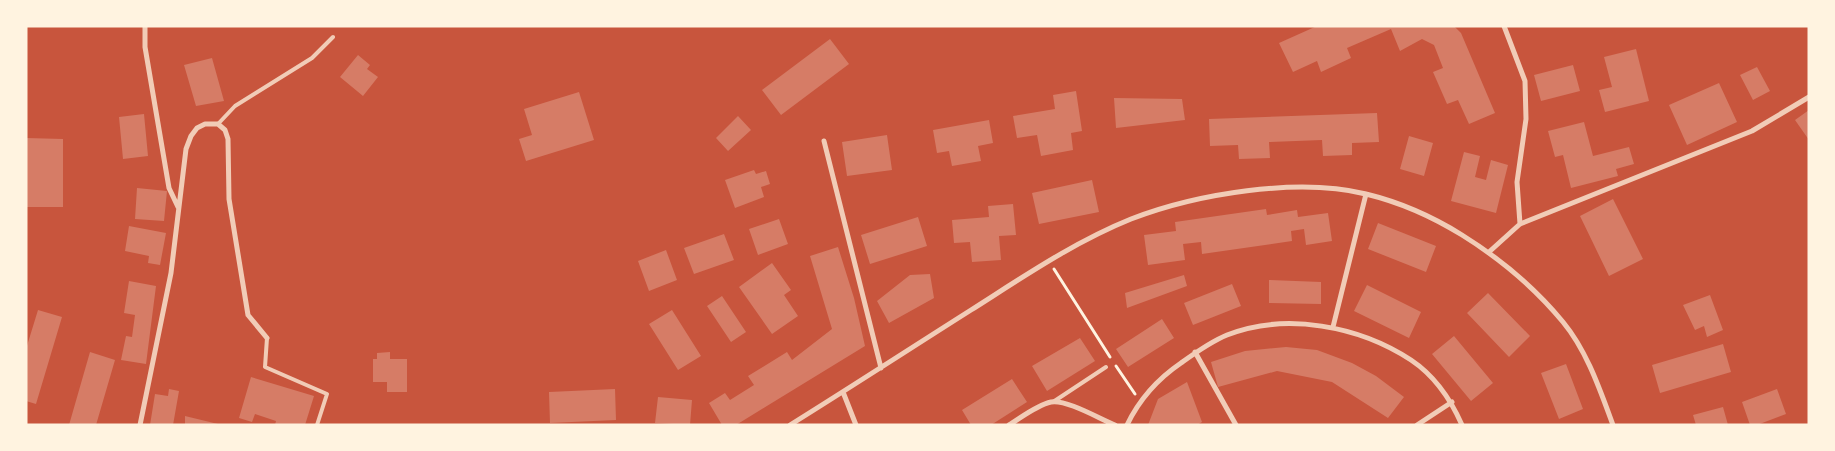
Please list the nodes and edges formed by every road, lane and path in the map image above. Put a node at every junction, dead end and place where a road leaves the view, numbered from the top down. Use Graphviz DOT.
graph roads {
  1 [pos="145,26"];
  2 [pos="1504,26"];
  3 [pos="333,37"];
  4 [pos="1809,97"];
  5 [pos="218,124"];
  6 [pos="824,142"];
  7 [pos="1366,194"];
  8 [pos="178,207"];
  9 [pos="1520,224"];
  10 [pos="1489,252"];
  11 [pos="1049,260"];
  12 [pos="1333,327"];
  13 [pos="267,338"];
  14 [pos="1196,352"];
  15 [pos="1106,367"];
  16 [pos="881,368"];
  17 [pos="843,392"];
  18 [pos="1053,402"];
  19 [pos="1142,402"];
  20 [pos="1452,402"];
  21 [pos="140,425"];
  22 [pos="317,425"];
  23 [pos="790,425"];
  24 [pos="856,425"];
  25 [pos="1009,425"];
  26 [pos="1114,425"];
  27 [pos="1127,425"];
  28 [pos="1236,425"];
  29 [pos="1417,425"];
  30 [pos="1462,425"];
  31 [pos="1613,425"];
  1 -- 8 [label="street"];
  2 -- 9 [label="street"];
  3 -- 5 [label="lane"];
  4 -- 9 [label="street"];
  5 -- 8 [label="street"];
  5 -- 13 [label="street"];
  6 -- 16 [label="street"];
  7 -- 10 [label="street"];
  7 -- 11 [label="street"];
  7 -- 12 [label="street"];
  8 -- 21 [label="street"];
  9 -- 10 [label="street"];
  10 -- 31 [label="street"];
  11 -- 16 [label="street"];
  11 -- 19 [label="path"];
  12 -- 14 [label="street"];
  12 -- 20 [label="street"];
  13 -- 22 [label="lane"];
  14 -- 19 [label="street"];
  14 -- 28 [label="street"];
  15 -- 18 [label="lane"];
  16 -- 17 [label="street"];
  17 -- 23 [label="street"];
  17 -- 24 [label="street"];
  18 -- 25 [label="street"];
  18 -- 26 [label="street"];
  19 -- 27 [label="street"];
  20 -- 29 [label="street"];
  20 -- 30 [label="street"];
}
